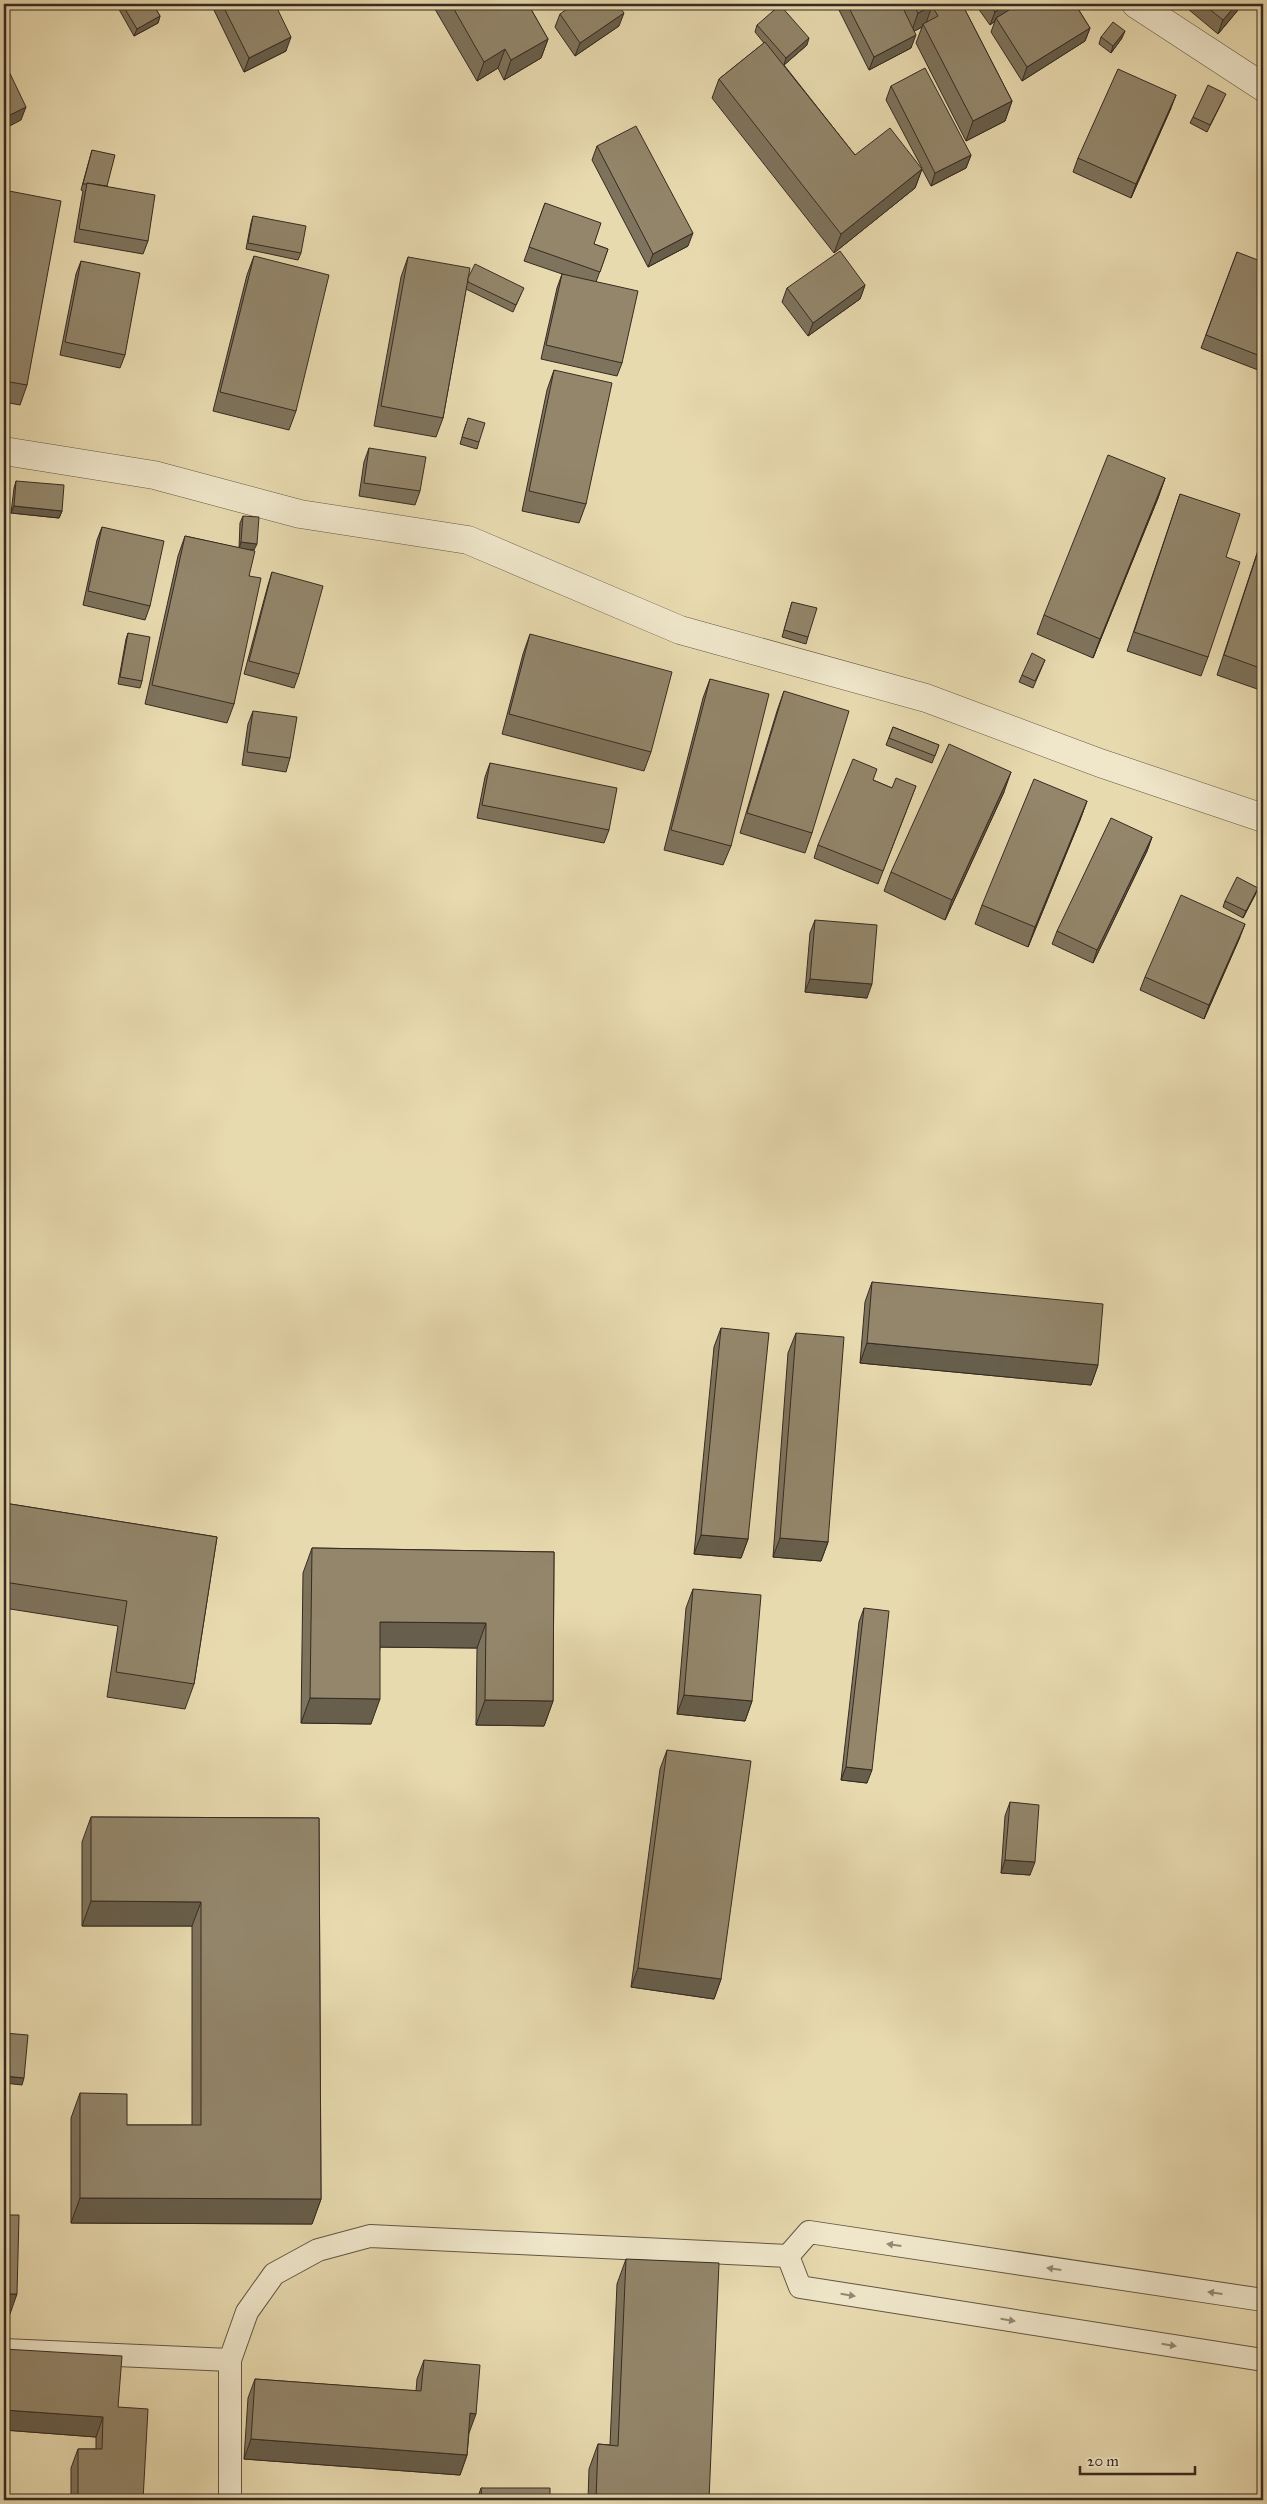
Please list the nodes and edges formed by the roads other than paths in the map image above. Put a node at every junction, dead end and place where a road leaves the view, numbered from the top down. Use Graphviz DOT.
graph roads {
  1 [pos="1136,4"];
  2 [pos="1263,87"];
  3 [pos="4,451"];
  4 [pos="1263,818"];
  5 [pos="788,2256"];
  6 [pos="1263,2300"];
  7 [pos="4,2350"];
  8 [pos="230,2360"];
  9 [pos="1263,2360"];
  10 [pos="230,2500"];
  1 -- 2 [label="street"];
  3 -- 4 [label="street"];
  6 -- 5 [label="lane, one-way"];
  5 -- 8 [label="lane"];
  5 -- 9 [label="lane, one-way"];
  7 -- 8 [label="lane"];
  8 -- 10 [label="lane"];
}
